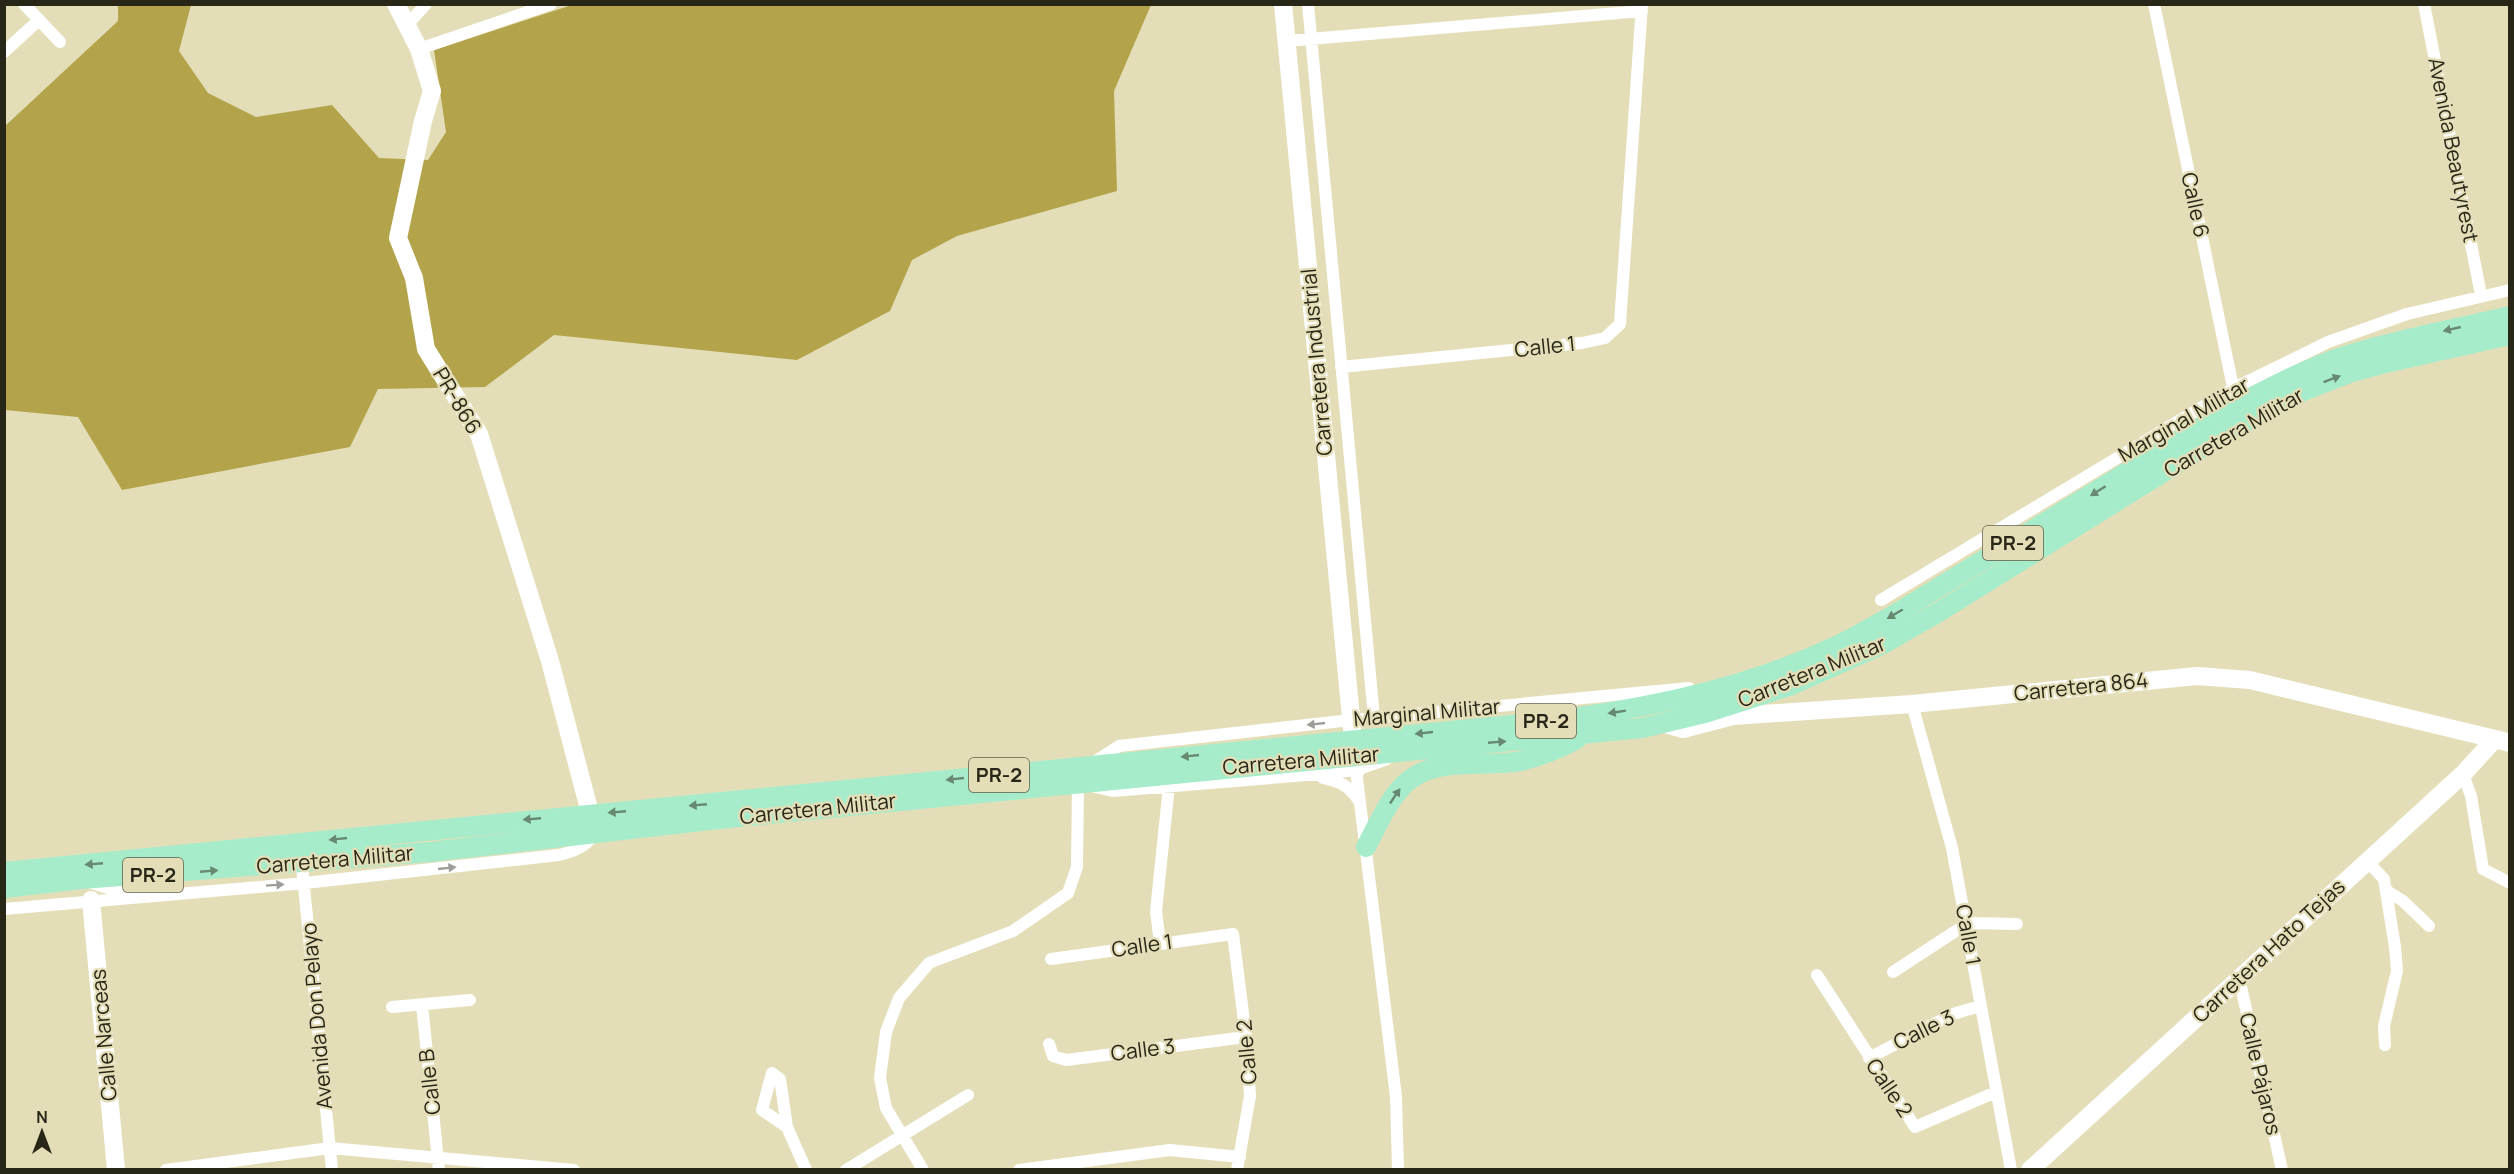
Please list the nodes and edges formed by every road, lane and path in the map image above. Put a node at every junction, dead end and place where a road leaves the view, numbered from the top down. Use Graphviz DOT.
graph roads {
  1 [pos="24,4"];
  2 [pos="396,4"];
  3 [pos="426,4"];
  4 [pos="551,4"];
  5 [pos="1283,4"];
  6 [pos="1308,4"];
  7 [pos="2154,4"];
  8 [pos="2424,4"];
  9 [pos="1642,8"];
  10 [pos="39,20"];
  11 [pos="408,24"];
  12 [pos="1312,40"];
  13 [pos="1286,41"];
  14 [pos="60,42"];
  15 [pos="419,49"];
  16 [pos="4,52"];
  17 [pos="2510,290"];
  18 [pos="2481,295"];
  19 [pos="2510,316"];
  20 [pos="2510,335"];
  21 [pos="1341,367"];
  22 [pos="2237,406"];
  23 [pos="1936,567"];
  24 [pos="1934,591"];
  25 [pos="1881,600"];
  26 [pos="1781,667"];
  27 [pos="1735,683"];
  28 [pos="1789,686"];
  29 [pos="1912,704"];
  30 [pos="1800,712"];
  31 [pos="1374,718"];
  32 [pos="1662,723"];
  33 [pos="1587,734"];
  34 [pos="2502,741"];
  35 [pos="1354,747"];
  36 [pos="2463,774"];
  37 [pos="1082,775"];
  38 [pos="1310,775"];
  39 [pos="1169,786"];
  40 [pos="1360,802"];
  41 [pos="590,814"];
  42 [pos="595,834"];
  43 [pos="298,843"];
  44 [pos="1366,847"];
  45 [pos="2367,861"];
  46 [pos="302,863"];
  47 [pos="4,872"];
  48 [pos="82,879"];
  49 [pos="305,883"];
  50 [pos="2510,883"];
  51 [pos="4,888"];
  52 [pos="2386,891"];
  53 [pos="137,896"];
  54 [pos="92,900"];
  55 [pos="4,909"];
  56 [pos="2018,924"];
  57 [pos="1966,925"];
  58 [pos="2429,926"];
  59 [pos="1233,934"];
  60 [pos="1160,943"];
  61 [pos="1051,959"];
  62 [pos="1893,972"];
  63 [pos="1817,975"];
  64 [pos="2239,978"];
  65 [pos="470,1000"];
  66 [pos="422,1005"];
  67 [pos="1980,1006"];
  68 [pos="392,1007"];
  69 [pos="1246,1037"];
  70 [pos="1049,1044"];
  71 [pos="2385,1045"];
  72 [pos="1869,1058"];
  73 [pos="1996,1092"];
  74 [pos="968,1095"];
  75 [pos="787,1127"];
  76 [pos="902,1135"];
  77 [pos="330,1148"];
  78 [pos="1240,1157"];
  79 [pos="438,1164"];
  80 [pos="180,1169"];
  81 [pos="1026,1169"];
  82 [pos="116,1170"];
  83 [pos="166,1170"];
  84 [pos="332,1170"];
  85 [pos="574,1170"];
  86 [pos="806,1170"];
  87 [pos="846,1170"];
  88 [pos="923,1170"];
  89 [pos="1237,1170"];
  90 [pos="1398,1170"];
  91 [pos="2011,1170"];
  92 [pos="2030,1170"];
  93 [pos="2282,1170"];
  1 -- 10 [label="street"];
  2 -- 11 [label="street, PR-866 / PR-866"];
  3 -- 11 [label="street"];
  4 -- 15 [label="street"];
  5 -- 13 [label="street, Carretera Industrial"];
  6 -- 12 [label="street"];
  7 -- 22 [label="street, Calle 6"];
  8 -- 18 [label="street, Avenida Beautyrest"];
  9 -- 12 [label="street"];
  9 -- 21 [label="street, Calle 1"];
  10 -- 14 [label="street"];
  10 -- 16 [label="street"];
  11 -- 15 [label="street, PR-866 / PR-866"];
  12 -- 13 [label="street"];
  12 -- 21 [label="street"];
  13 -- 35 [label="street, Carretera Industrial"];
  15 -- 41 [label="street, PR-866 / PR-866"];
  17 -- 18 [label="street, Marginal Militar"];
  18 -- 22 [label="street, Marginal Militar"];
  19 -- 22 [label="main road, Carretera Militar / PR-2, one-way"];
  22 -- 20 [label="main road, Carretera Militar / PR-2, one-way"];
  21 -- 31 [label="street"];
  22 -- 23 [label="street, Marginal Militar"];
  22 -- 24 [label="main road, Carretera Militar / PR-2, one-way"];
  22 -- 28 [label="main road, Carretera Militar / PR-2"];
  23 -- 24 [label="street"];
  23 -- 25 [label="street, Marginal Militar"];
  24 -- 26 [label="main road, Carretera Militar / PR-2, one-way"];
  26 -- 27 [label="main road, Carretera Militar / PR-2"];
  26 -- 28 [label="street"];
  27 -- 31 [label="street, Marginal Militar"];
  27 -- 35 [label="main road, Carretera Militar / PR-2, one-way"];
  28 -- 30 [label="street"];
  28 -- 32 [label="main road, Carretera Militar / PR-2"];
  29 -- 30 [label="street, Carretera 864"];
  29 -- 34 [label="street, Carretera 864"];
  29 -- 57 [label="street, Calle 1"];
  30 -- 32 [label="street, Carretera 864"];
  31 -- 35 [label="street, Marginal Militar"];
  32 -- 33 [label="main road, Carretera Militar / PR-2"];
  35 -- 33 [label="main road, Carretera Militar / PR-2, one-way"];
  44 -- 33 [label="main road, one-way"];
  34 -- 36 [label="street, Carretera Hato Tejas"];
  35 -- 37 [label="main road, Carretera Militar / PR-2"];
  35 -- 37 [label="street, Marginal Militar, one-way"];
  35 -- 38 [label="street, Marginal Militar"];
  35 -- 40 [label="street"];
  36 -- 45 [label="street, Carretera Hato Tejas"];
  36 -- 50 [label="street"];
  37 -- 39 [label="street, Marginal Militar"];
  37 -- 41 [label="main road, Carretera Militar / PR-2, one-way"];
  37 -- 42 [label="main road, Carretera Militar / PR-2"];
  37 -- 76 [label="street"];
  38 -- 39 [label="street, Marginal Militar"];
  38 -- 40 [label="street"];
  39 -- 60 [label="street"];
  40 -- 44 [label="street"];
  41 -- 42 [label="street, PR-866 / PR-866"];
  41 -- 43 [label="main road, Carretera Militar / PR-2, one-way"];
  42 -- 46 [label="main road, Carretera Militar / PR-2"];
  49 -- 42 [label="street, one-way"];
  43 -- 46 [label="street, Avenida Don Pelayo"];
  43 -- 47 [label="main road, Carretera Militar / PR-2, one-way"];
  44 -- 90 [label="street"];
  45 -- 52 [label="street"];
  45 -- 64 [label="street, Carretera Hato Tejas"];
  48 -- 46 [label="main road, Carretera Militar / PR-2, one-way"];
  46 -- 49 [label="street, Avenida Don Pelayo"];
  48 -- 51 [label="main road, Carretera Militar / PR-2"];
  48 -- 53 [label="street"];
  53 -- 49 [label="street, one-way"];
  49 -- 77 [label="street, Avenida Don Pelayo"];
  52 -- 58 [label="street"];
  52 -- 71 [label="street"];
  53 -- 54 [label="street"];
  54 -- 55 [label="street"];
  54 -- 82 [label="street, Calle Narceas"];
  56 -- 57 [label="street"];
  57 -- 62 [label="street"];
  57 -- 67 [label="street, Calle 1"];
  59 -- 60 [label="street, Calle 1"];
  59 -- 69 [label="street, Calle 2"];
  60 -- 61 [label="street, Calle 1"];
  63 -- 72 [label="street, Calle 2"];
  64 -- 92 [label="street, Carretera Hato Tejas"];
  64 -- 93 [label="street, Calle Pájaros"];
  65 -- 66 [label="street"];
  66 -- 68 [label="street"];
  66 -- 79 [label="street, Calle B"];
  67 -- 72 [label="street, Calle 3"];
  67 -- 73 [label="street, Calle 1"];
  69 -- 70 [label="street, Calle 3"];
  69 -- 78 [label="street, Calle 2"];
  72 -- 73 [label="street, Calle 2"];
  73 -- 91 [label="street, Calle 1"];
  74 -- 76 [label="street"];
  75 -- 86 [label="street"];
  76 -- 87 [label="street"];
  76 -- 88 [label="street"];
  77 -- 79 [label="street"];
  77 -- 80 [label="street"];
  77 -- 84 [label="street, Avenida Don Pelayo"];
  78 -- 81 [label="street"];
  78 -- 89 [label="street, Calle 2"];
  79 -- 85 [label="street"];
  80 -- 83 [label="street"];
}
